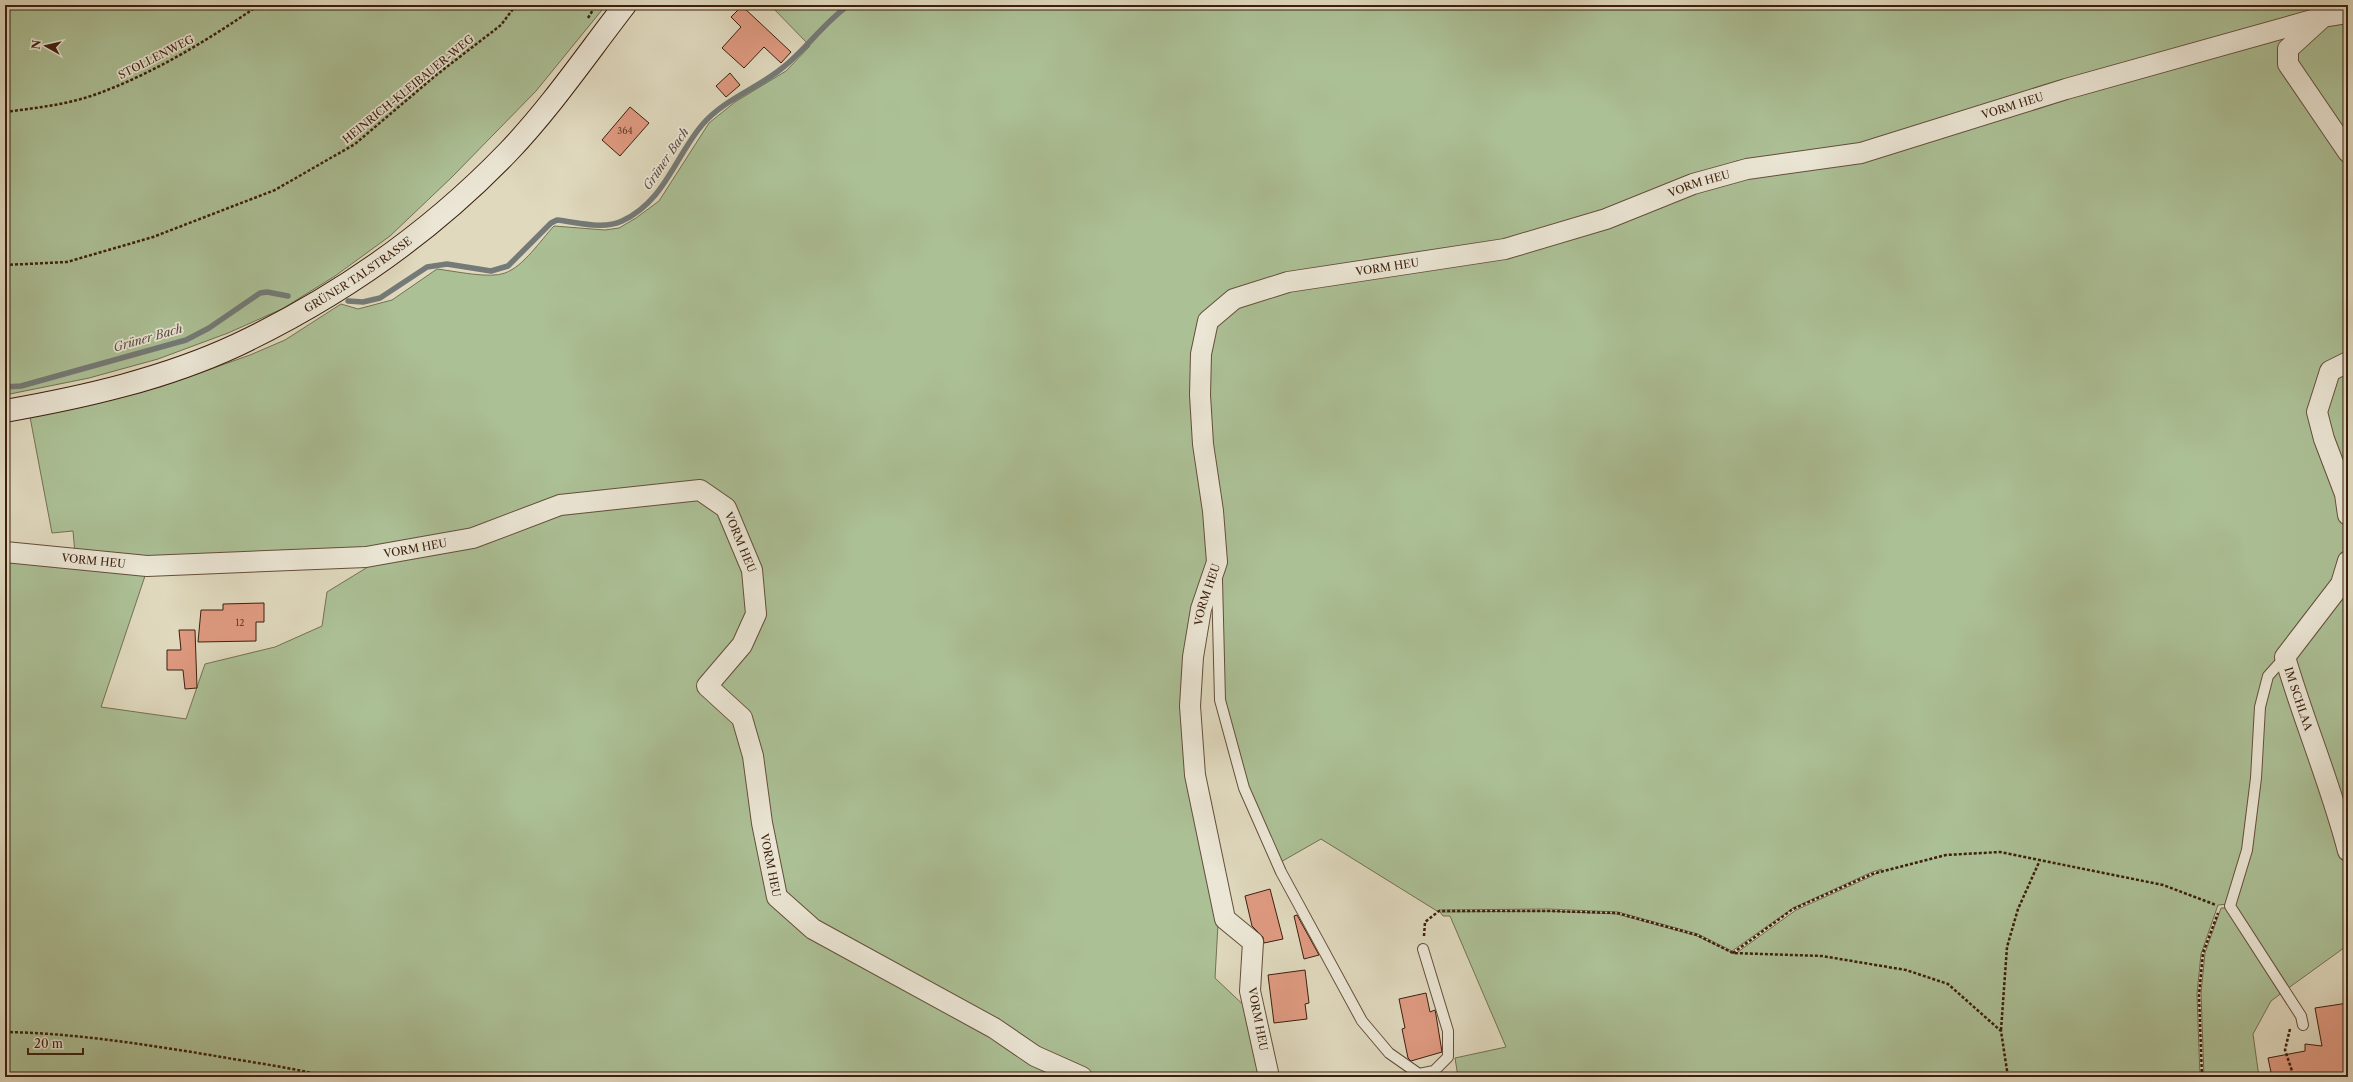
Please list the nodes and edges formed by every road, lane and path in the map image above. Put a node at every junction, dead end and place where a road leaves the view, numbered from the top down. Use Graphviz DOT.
graph roads {
  1 [pos="259,5"];
  2 [pos="516,5"];
  3 [pos="625,5"];
  4 [pos="2348,13"];
  5 [pos="2323,17"];
  6 [pos="5,112"];
  7 [pos="2348,152"];
  8 [pos="5,265"];
  9 [pos="2348,362"];
  10 [pos="5,410"];
  11 [pos="2348,515"];
  12 [pos="5,552"];
  13 [pos="2348,561"];
  14 [pos="1217,562"];
  15 [pos="2285,657"];
  16 [pos="2348,850"];
  17 [pos="2040,860"];
  18 [pos="1423,949"];
  19 [pos="1733,953"];
  20 [pos="2302,1020"];
  21 [pos="2001,1031"];
  22 [pos="5,1032"];
  23 [pos="329,1077"];
  24 [pos="1082,1077"];
  25 [pos="1269,1077"];
  26 [pos="2008,1077"];
  27 [pos="2202,1077"];
  28 [pos="2294,1077"];
  1 -- 6 [label="path, STOLLENWEG"];
  2 -- 8 [label="path, HEINRICH-KLEIBAUER-WEG"];
  3 -- 10 [label="main road, GRÜNER TALSTRASSE"];
  4 -- 5 [label="street"];
  5 -- 7 [label="street"];
  5 -- 14 [label="street, VORM HEU"];
  9 -- 11 [label="street"];
  12 -- 24 [label="street, VORM HEU"];
  13 -- 15 [label="street, IM SCHLAA"];
  14 -- 18 [label="lane"];
  14 -- 25 [label="street, VORM HEU"];
  15 -- 16 [label="street, IM SCHLAA"];
  15 -- 20 [label="lane"];
  17 -- 19 [label="path"];
  17 -- 21 [label="path"];
  17 -- 27 [label="path"];
  18 -- 19 [label="path"];
  19 -- 21 [label="path"];
  20 -- 28 [label="path"];
  21 -- 26 [label="path"];
  22 -- 23 [label="path"];
}
